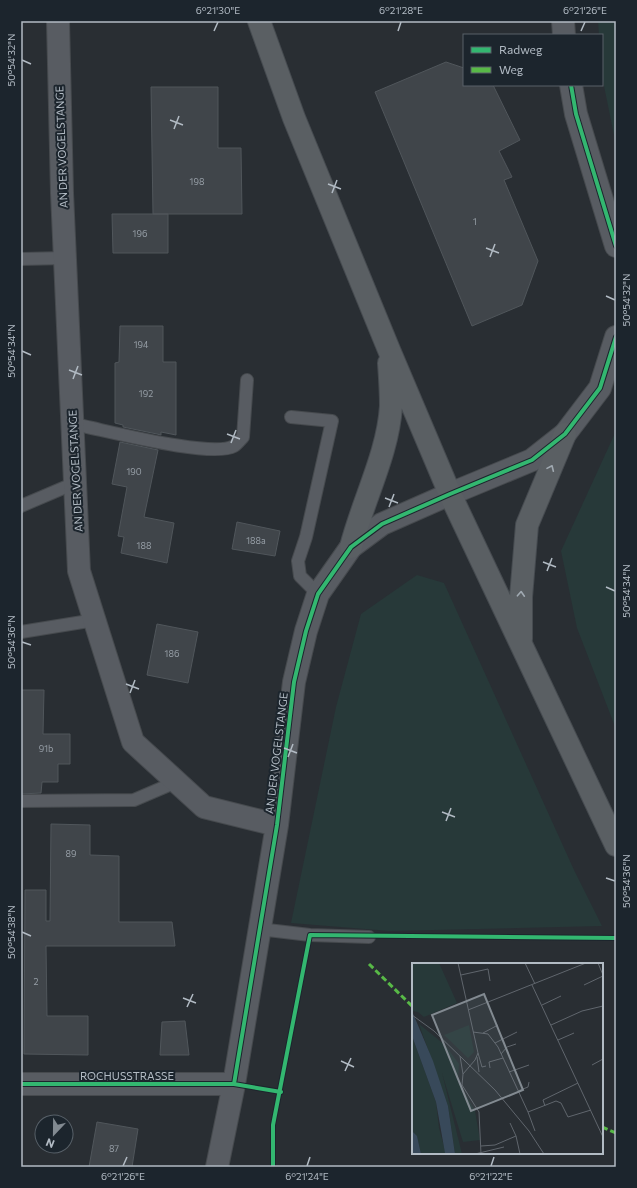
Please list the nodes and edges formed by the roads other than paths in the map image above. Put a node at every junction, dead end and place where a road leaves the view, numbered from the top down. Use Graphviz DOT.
graph roads {
  1 [pos="58,21"];
  2 [pos="259,21"];
  3 [pos="563,21"];
  4 [pos="564,34"];
  5 [pos="572,86"];
  6 [pos="616,246"];
  7 [pos="65,258"];
  8 [pos="21,259"];
  9 [pos="616,337"];
  10 [pos="389,350"];
  11 [pos="247,380"];
  12 [pos="291,417"];
  13 [pos="73,424"];
  14 [pos="565,434"];
  15 [pos="75,483"];
  16 [pos="450,494"];
  17 [pos="21,506"];
  18 [pos="351,547"];
  19 [pos="318,594"];
  20 [pos="95,620"];
  21 [pos="21,632"];
  22 [pos="521,647"];
  23 [pos="176,782"];
  24 [pos="21,801"];
  25 [pos="277,825"];
  26 [pos="616,845"];
  27 [pos="259,929"];
  28 [pos="369,937"];
  29 [pos="21,1084"];
  30 [pos="234,1084"];
  31 [pos="217,1167"];
  1 -- 7 [label="street, AN DER VOGELSTANGE"];
  2 -- 10 [label="main road"];
  3 -- 4 [label="street"];
  5 -- 6 [label="street"];
  7 -- 8 [label="lane"];
  7 -- 13 [label="street, AN DER VOGELSTANGE"];
  9 -- 14 [label="street, AN DER VOGELSTANGE"];
  10 -- 16 [label="main road"];
  10 -- 18 [label="main road"];
  11 -- 13 [label="lane"];
  12 -- 19 [label="lane"];
  13 -- 15 [label="street, AN DER VOGELSTANGE"];
  14 -- 16 [label="street, AN DER VOGELSTANGE"];
  22 -- 14 [label="main road, one-way"];
  15 -- 17 [label="lane"];
  15 -- 20 [label="street, AN DER VOGELSTANGE"];
  16 -- 18 [label="street, AN DER VOGELSTANGE"];
  16 -- 22 [label="main road"];
  18 -- 19 [label="street, AN DER VOGELSTANGE"];
  19 -- 25 [label="street, AN DER VOGELSTANGE"];
  20 -- 21 [label="lane"];
  20 -- 23 [label="street, AN DER VOGELSTANGE"];
  22 -- 26 [label="main road"];
  23 -- 24 [label="lane"];
  23 -- 25 [label="street, AN DER VOGELSTANGE"];
  25 -- 27 [label="street, AN DER VOGELSTANGE"];
  27 -- 28 [label="lane"];
  27 -- 30 [label="street, AN DER VOGELSTANGE"];
  29 -- 30 [label="street, ROCHUSSTRASSE"];
  30 -- 31 [label="street, AN DER VOGELSTANGE"];
}
